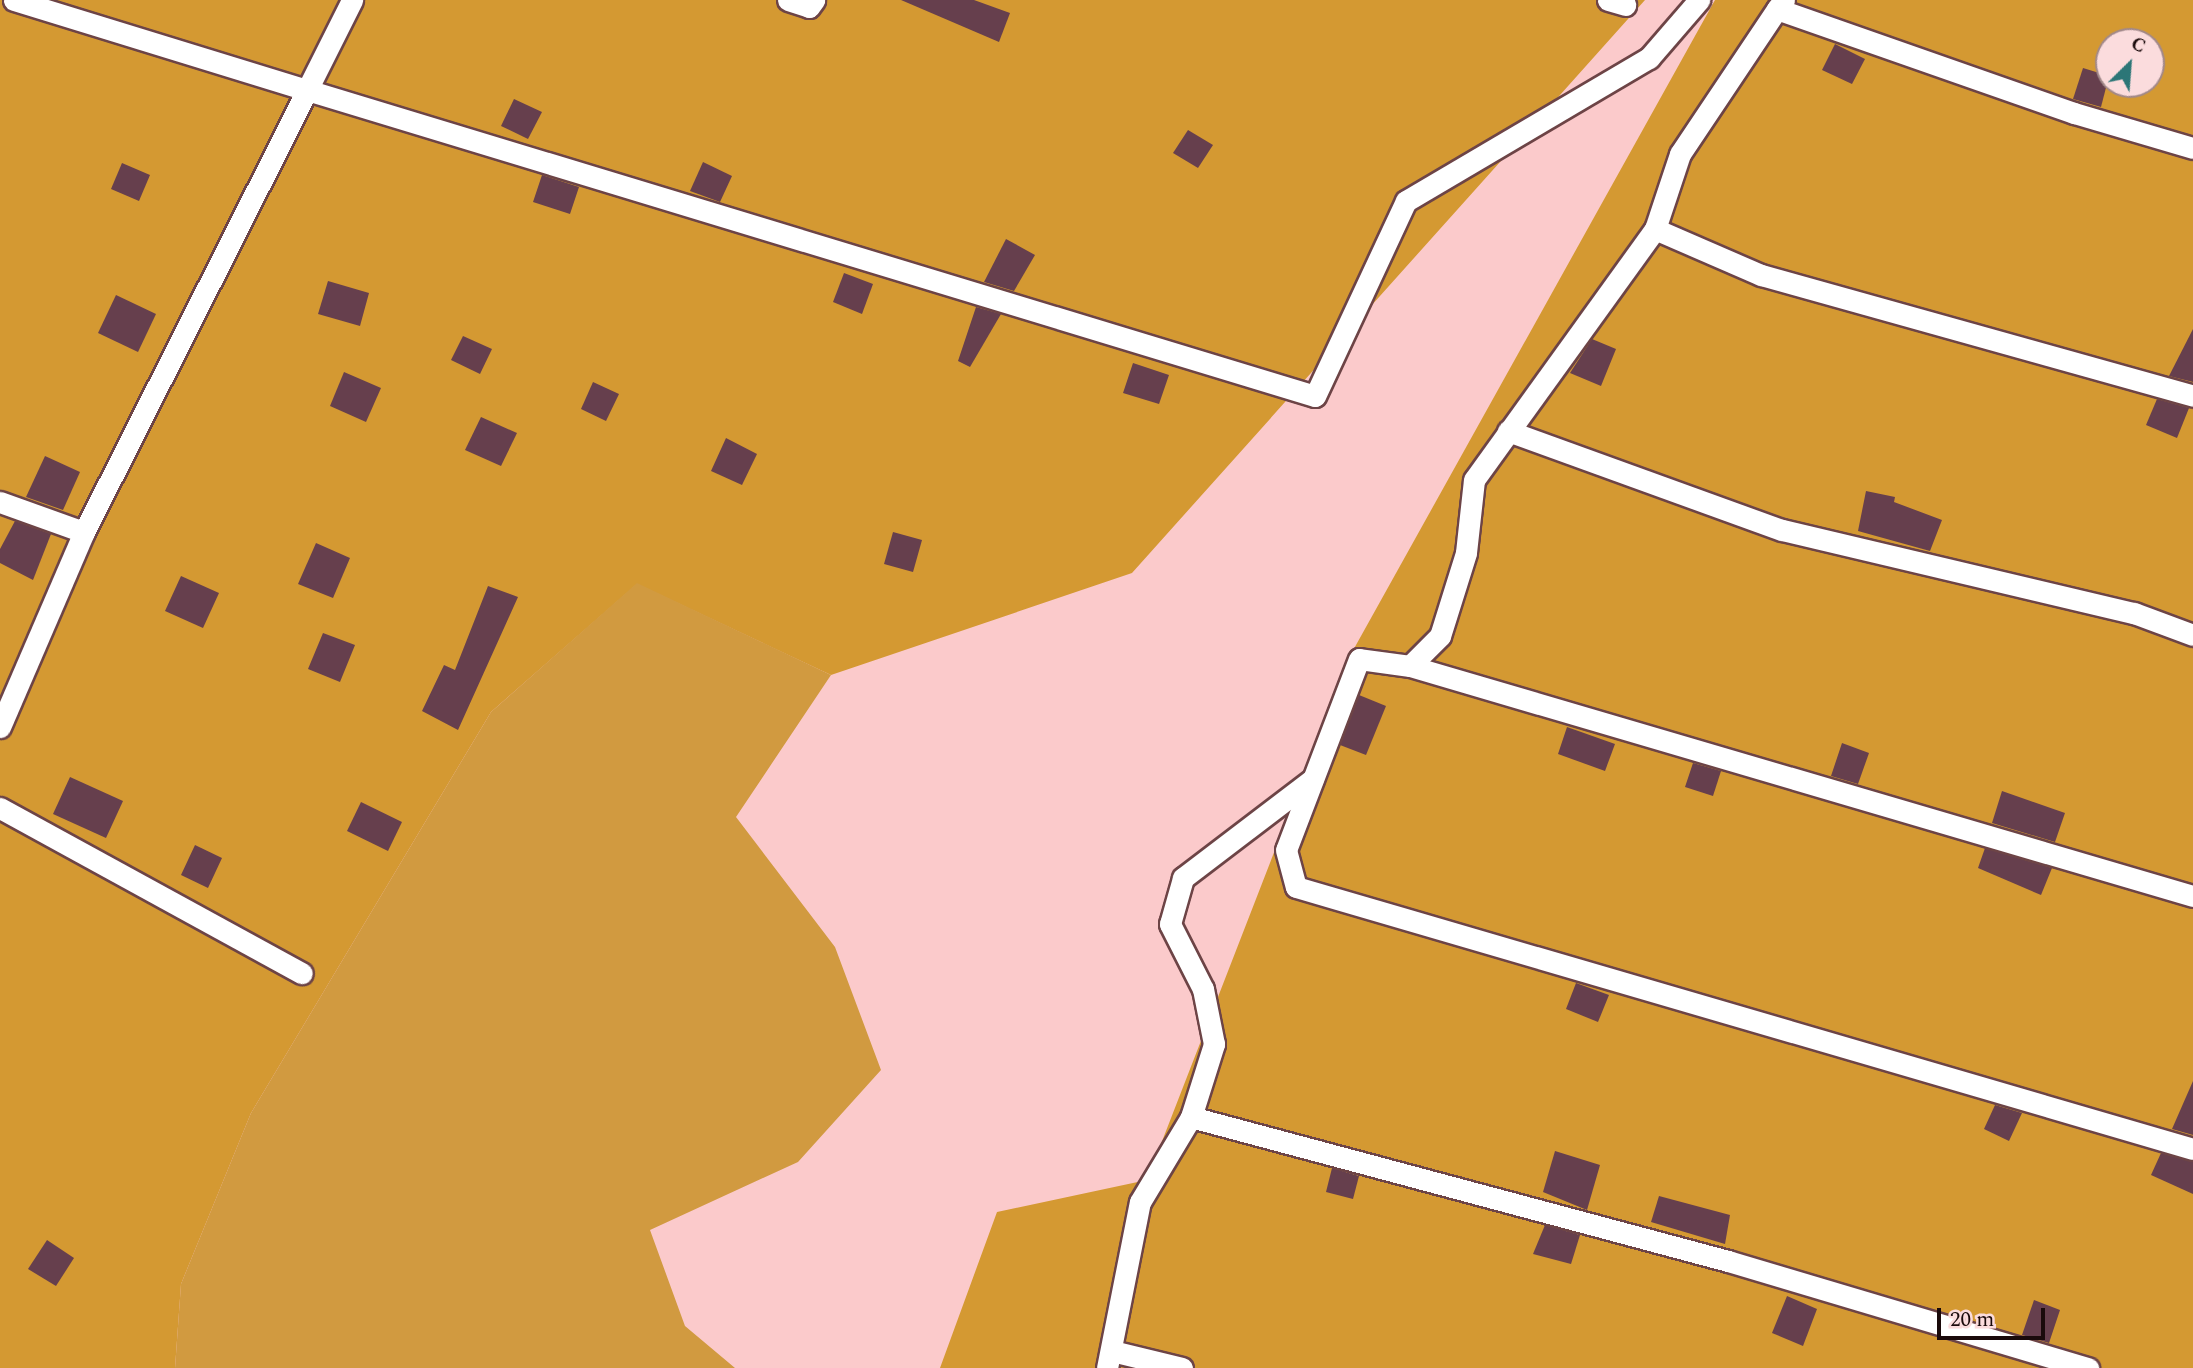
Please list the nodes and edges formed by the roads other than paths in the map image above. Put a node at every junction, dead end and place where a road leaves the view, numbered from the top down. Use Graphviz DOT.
graph roads {
  1 [pos="14,0"];
  2 [pos="352,0"];
  3 [pos="788,0"];
  4 [pos="814,0"];
  5 [pos="1699,0"];
  6 [pos="1781,5"];
  7 [pos="307,90"];
  8 [pos="2193,148"];
  9 [pos="1655,229"];
  10 [pos="2193,396"];
  11 [pos="1508,431"];
  12 [pos="0,502"];
  13 [pos="83,532"];
  14 [pos="2193,635"];
  15 [pos="1410,666"];
  16 [pos="0,727"];
  17 [pos="1313,779"];
  18 [pos="0,808"];
  19 [pos="2193,896"];
  20 [pos="302,973"];
  21 [pos="1191,1117"];
  22 [pos="2193,1149"];
  23 [pos="1110,1360"];
  24 [pos="1182,1368"];
  25 [pos="2088,1368"];
  1 -- 7 [label="lane"];
  2 -- 7 [label="lane"];
  3 -- 4 [label="lane"];
  5 -- 7 [label="lane"];
  6 -- 8 [label="lane"];
  6 -- 9 [label="lane"];
  7 -- 13 [label="lane"];
  9 -- 10 [label="lane"];
  9 -- 11 [label="lane"];
  11 -- 14 [label="lane"];
  11 -- 15 [label="lane"];
  12 -- 13 [label="lane"];
  13 -- 16 [label="lane"];
  15 -- 17 [label="lane"];
  15 -- 19 [label="lane"];
  17 -- 21 [label="lane"];
  17 -- 22 [label="lane"];
  18 -- 20 [label="lane"];
  21 -- 23 [label="lane"];
  21 -- 25 [label="lane"];
  23 -- 24 [label="lane"];
}
